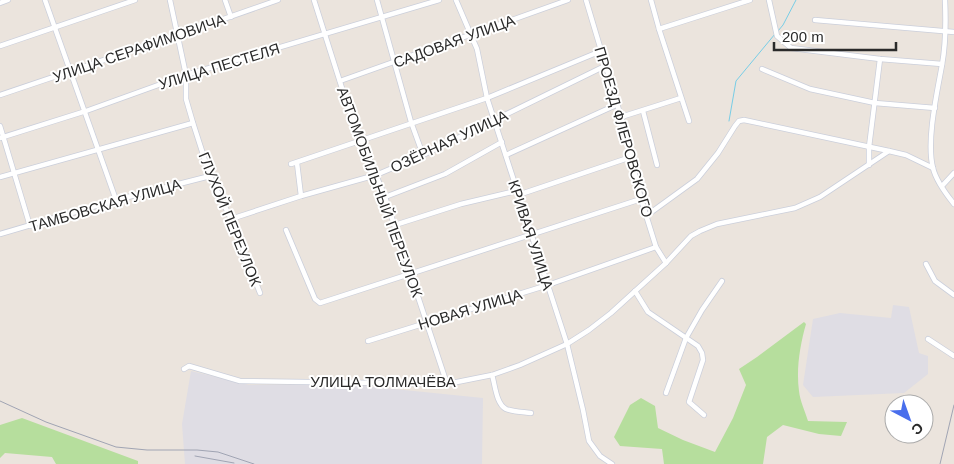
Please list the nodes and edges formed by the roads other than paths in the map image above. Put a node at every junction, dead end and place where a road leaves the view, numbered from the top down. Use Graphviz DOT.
graph roads {
  1 [pos="8,0"];
  2 [pos="45,0"];
  3 [pos="135,0"];
  4 [pos="170,0"];
  5 [pos="225,0"];
  6 [pos="278,0"];
  7 [pos="314,0"];
  8 [pos="377,0"];
  9 [pos="439,0"];
  10 [pos="456,0"];
  11 [pos="568,0"];
  12 [pos="586,0"];
  13 [pos="651,0"];
  14 [pos="750,0"];
  15 [pos="769,0"];
  16 [pos="945,0"];
  17 [pos="0,3"];
  18 [pos="231,17"];
  19 [pos="382,18"];
  20 [pos="815,20"];
  21 [pos="54,28"];
  22 [pos="659,29"];
  23 [pos="946,32"];
  24 [pos="954,32"];
  25 [pos="324,34"];
  26 [pos="178,35"];
  27 [pos="470,35"];
  28 [pos="0,46"];
  29 [pos="601,50"];
  30 [pos="880,59"];
  31 [pos="394,63"];
  32 [pos="942,64"];
  33 [pos="605,66"];
  34 [pos="762,69"];
  35 [pos="71,72"];
  36 [pos="186,75"];
  37 [pos="340,80"];
  38 [pos="0,95"];
  39 [pos="486,98"];
  40 [pos="681,98"];
  41 [pos="875,103"];
  42 [pos="616,105"];
  43 [pos="935,108"];
  44 [pos="86,111"];
  45 [pos="643,111"];
  46 [pos="621,117"];
  47 [pos="495,120"];
  48 [pos="689,121"];
  49 [pos="411,122"];
  50 [pos="193,123"];
  51 [pos="0,126"];
  52 [pos="2,138"];
  53 [pos="362,140"];
  54 [pos="502,142"];
  55 [pos="869,147"];
  56 [pos="99,149"];
  57 [pos="889,151"];
  58 [pos="423,155"];
  59 [pos="506,155"];
  60 [pos="631,157"];
  61 [pos="657,165"];
  62 [pos="869,165"];
  63 [pos="933,168"];
  64 [pos="15,173"];
  65 [pos="954,173"];
  66 [pos="376,175"];
  67 [pos="210,176"];
  68 [pos="0,177"];
  69 [pos="942,186"];
  70 [pos="517,193"];
  71 [pos="301,196"];
  72 [pos="385,197"];
  73 [pos="641,199"];
  74 [pos="116,200"];
  75 [pos="954,204"];
  76 [pos="646,216"];
  77 [pos="231,219"];
  78 [pos="395,225"];
  79 [pos="30,226"];
  80 [pos="286,230"];
  81 [pos="0,234"];
  82 [pos="531,235"];
  83 [pos="656,247"];
  84 [pos="666,263"];
  85 [pos="926,264"];
  86 [pos="412,273"];
  87 [pos="722,281"];
  88 [pos="548,285"];
  89 [pos="635,291"];
  90 [pos="260,293"];
  91 [pos="954,295"];
  92 [pos="427,323"];
  93 [pos="686,338"];
  94 [pos="928,339"];
  95 [pos="368,342"];
  96 [pos="567,344"];
  97 [pos="954,356"];
  98 [pos="184,368"];
  99 [pos="492,374"];
  100 [pos="447,384"];
  101 [pos="666,392"];
  102 [pos="531,413"];
  103 [pos="704,415"];
  104 [pos="612,464"];
  1 -- 17 [label="street"];
  2 -- 21 [label="street"];
  3 -- 21 [label="street"];
  4 -- 26 [label="street, ГЛУХОЙ ПЕРЕУЛОК"];
  5 -- 18 [label="street"];
  6 -- 18 [label="street, УЛИЦА СЕРАФИМОВИЧА"];
  7 -- 25 [label="street, АВТОМОБИЛЬНЫЙ ПЕРЕУЛОК"];
  8 -- 19 [label="street"];
  9 -- 19 [label="street, УЛИЦА ПЕСТЕЛЯ"];
  10 -- 27 [label="street, КРИВАЯ УЛИЦА"];
  11 -- 27 [label="street, САДОВАЯ УЛИЦА"];
  12 -- 29 [label="street, ПРОЕЗД ФЛЕРОВСКОГО"];
  13 -- 22 [label="street"];
  14 -- 22 [label="street"];
  15 -- 30 [label="street"];
  16 -- 23 [label="street"];
  18 -- 26 [label="street, УЛИЦА СЕРАФИМОВИЧА"];
  19 -- 25 [label="street, УЛИЦА ПЕСТЕЛЯ"];
  19 -- 31 [label="street"];
  20 -- 23 [label="street"];
  21 -- 28 [label="street"];
  21 -- 35 [label="street"];
  22 -- 40 [label="street"];
  23 -- 24 [label="street"];
  23 -- 32 [label="street"];
  25 -- 36 [label="street, УЛИЦА ПЕСТЕЛЯ"];
  25 -- 37 [label="street, АВТОМОБИЛЬНЫЙ ПЕРЕУЛОК"];
  26 -- 35 [label="street, УЛИЦА СЕРАФИМОВИЧА"];
  26 -- 36 [label="street, ГЛУХОЙ ПЕРЕУЛОК"];
  27 -- 31 [label="street, САДОВАЯ УЛИЦА"];
  27 -- 39 [label="street, КРИВАЯ УЛИЦА"];
  29 -- 33 [label="street, ПРОЕЗД ФЛЕРОВСКОГО"];
  29 -- 39 [label="street"];
  30 -- 32 [label="street"];
  30 -- 41 [label="street"];
  31 -- 37 [label="street, САДОВАЯ УЛИЦА"];
  31 -- 49 [label="street"];
  32 -- 43 [label="street"];
  33 -- 42 [label="street, ПРОЕЗД ФЛЕРОВСКОГО"];
  33 -- 47 [label="street, ОЗЁРНАЯ УЛИЦА"];
  34 -- 41 [label="street"];
  35 -- 38 [label="street, УЛИЦА СЕРАФИМОВИЧА"];
  35 -- 44 [label="street"];
  36 -- 44 [label="street, УЛИЦА ПЕСТЕЛЯ"];
  36 -- 50 [label="street, ГЛУХОЙ ПЕРЕУЛОК"];
  37 -- 53 [label="street, АВТОМОБИЛЬНЫЙ ПЕРЕУЛОК"];
  39 -- 47 [label="street, КРИВАЯ УЛИЦА"];
  39 -- 49 [label="street"];
  40 -- 45 [label="street"];
  40 -- 48 [label="street"];
  41 -- 43 [label="street"];
  41 -- 55 [label="street"];
  42 -- 46 [label="street, ПРОЕЗД ФЛЕРОВСКОГО"];
  42 -- 59 [label="street"];
  43 -- 63 [label="street"];
  44 -- 52 [label="street, УЛИЦА ПЕСТЕЛЯ"];
  44 -- 56 [label="street"];
  45 -- 46 [label="street"];
  45 -- 61 [label="street"];
  46 -- 60 [label="street, ПРОЕЗД ФЛЕРОВСКОГО"];
  47 -- 54 [label="street, КРИВАЯ УЛИЦА"];
  47 -- 58 [label="street, ОЗЁРНАЯ УЛИЦА"];
  49 -- 53 [label="street"];
  49 -- 58 [label="street"];
  50 -- 56 [label="street"];
  50 -- 67 [label="street, ГЛУХОЙ ПЕРЕУЛОК"];
  51 -- 52 [label="street"];
  52 -- 64 [label="street"];
  53 -- 66 [label="street, АВТОМОБИЛЬНЫЙ ПЕРЕУЛОК"];
  53 -- 71 [label="street"];
  54 -- 59 [label="street, КРИВАЯ УЛИЦА"];
  54 -- 72 [label="street"];
  55 -- 57 [label="street"];
  55 -- 62 [label="street"];
  55 -- 76 [label="street"];
  56 -- 64 [label="street"];
  56 -- 74 [label="street"];
  57 -- 62 [label="street, УЛИЦА ТОЛМАЧЁВА"];
  57 -- 63 [label="street"];
  58 -- 66 [label="street, ОЗЁРНАЯ УЛИЦА"];
  59 -- 70 [label="street, КРИВАЯ УЛИЦА"];
  60 -- 70 [label="street"];
  60 -- 73 [label="street, ПРОЕЗД ФЛЕРОВСКОГО"];
  62 -- 84 [label="street, УЛИЦА ТОЛМАЧЁВА"];
  63 -- 69 [label="street"];
  64 -- 68 [label="street"];
  64 -- 79 [label="street"];
  65 -- 69 [label="street"];
  66 -- 71 [label="street, ОЗЁРНАЯ УЛИЦА"];
  66 -- 72 [label="street, АВТОМОБИЛЬНЫЙ ПЕРЕУЛОК"];
  67 -- 74 [label="street, ТАМБОВСКАЯ УЛИЦА"];
  67 -- 77 [label="street, ГЛУХОЙ ПЕРЕУЛОК"];
  69 -- 75 [label="street"];
  70 -- 78 [label="street"];
  70 -- 82 [label="street, КРИВАЯ УЛИЦА"];
  71 -- 77 [label="street, ОЗЁРНАЯ УЛИЦА"];
  72 -- 78 [label="street, АВТОМОБИЛЬНЫЙ ПЕРЕУЛОК"];
  73 -- 76 [label="street, ПРОЕЗД ФЛЕРОВСКОГО"];
  73 -- 82 [label="street"];
  74 -- 79 [label="street, ТАМБОВСКАЯ УЛИЦА"];
  76 -- 83 [label="street, ПРОЕЗД ФЛЕРОВСКОГО"];
  77 -- 90 [label="street, ГЛУХОЙ ПЕРЕУЛОК"];
  78 -- 86 [label="street, АВТОМОБИЛЬНЫЙ ПЕРЕУЛОК"];
  79 -- 81 [label="street, ТАМБОВСКАЯ УЛИЦА"];
  80 -- 86 [label="street"];
  82 -- 86 [label="street"];
  82 -- 88 [label="street, КРИВАЯ УЛИЦА"];
  83 -- 84 [label="street, ПРОЕЗД ФЛЕРОВСКОГО"];
  83 -- 88 [label="street, НОВАЯ УЛИЦА"];
  84 -- 89 [label="street, УЛИЦА ТОЛМАЧЁВА"];
  85 -- 91 [label="street"];
  86 -- 92 [label="street, АВТОМОБИЛЬНЫЙ ПЕРЕУЛОК"];
  87 -- 93 [label="street"];
  88 -- 92 [label="street, НОВАЯ УЛИЦА"];
  88 -- 96 [label="street, КРИВАЯ УЛИЦА"];
  89 -- 93 [label="street"];
  89 -- 96 [label="street, УЛИЦА ТОЛМАЧЁВА"];
  92 -- 95 [label="street, НОВАЯ УЛИЦА"];
  92 -- 100 [label="street, АВТОМОБИЛЬНЫЙ ПЕРЕУЛОК"];
  93 -- 101 [label="street"];
  93 -- 103 [label="street"];
  94 -- 97 [label="street"];
  96 -- 99 [label="street, УЛИЦА ТОЛМАЧЁВА"];
  96 -- 104 [label="street, КРИВАЯ УЛИЦА"];
  98 -- 100 [label="street, УЛИЦА ТОЛМАЧЁВА"];
  99 -- 100 [label="street, УЛИЦА ТОЛМАЧЁВА"];
  99 -- 102 [label="street"];
}
